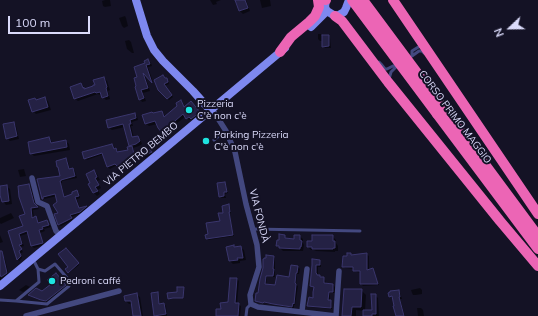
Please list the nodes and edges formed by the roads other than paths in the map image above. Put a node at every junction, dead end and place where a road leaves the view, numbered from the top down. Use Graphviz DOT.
graph roads {
  1 [pos="136,0"];
  2 [pos="318,0"];
  3 [pos="326,0"];
  4 [pos="357,0"];
  5 [pos="363,0"];
  6 [pos="392,0"];
  7 [pos="349,3"];
  8 [pos="331,13"];
  9 [pos="417,37"];
  10 [pos="280,52"];
  11 [pos="412,56"];
  12 [pos="434,61"];
  13 [pos="374,64"];
  14 [pos="398,65"];
  15 [pos="388,82"];
  16 [pos="211,109"];
  17 [pos="441,112"];
  18 [pos="226,131"];
  19 [pos="214,140"];
  20 [pos="32,178"];
  21 [pos="538,214"];
  22 [pos="253,229"];
  23 [pos="360,231"];
  24 [pos="60,235"];
  25 [pos="538,236"];
  26 [pos="538,249"];
  27 [pos="32,259"];
  28 [pos="538,266"];
  29 [pos="38,269"];
  30 [pos="307,269"];
  31 [pos="339,271"];
  32 [pos="0,286"];
  33 [pos="119,291"];
  34 [pos="0,300"];
  35 [pos="16,301"];
  36 [pos="251,304"];
  37 [pos="302,311"];
  38 [pos="26,316"];
  39 [pos="246,316"];
  40 [pos="336,316"];
  1 -- 16 [label="main road"];
  2 -- 10 [label="highway"];
  3 -- 8 [label="main road"];
  4 -- 7 [label="lane"];
  5 -- 17 [label="highway, CORSO PRIMO MAGGIO, bridge"];
  6 -- 9 [label="highway"];
  7 -- 8 [label="main road, VIA PIETRO BEMBO"];
  7 -- 17 [label="highway, CORSO PRIMO MAGGIO, bridge"];
  8 -- 10 [label="main road, VIA PIETRO BEMBO"];
  8 -- 13 [label="highway"];
  9 -- 11 [label="lane"];
  9 -- 12 [label="highway"];
  10 -- 16 [label="main road, VIA PIETRO BEMBO"];
  11 -- 12 [label="lane"];
  11 -- 14 [label="lane"];
  12 -- 21 [label="highway"];
  13 -- 14 [label="lane"];
  13 -- 15 [label="highway"];
  14 -- 15 [label="lane"];
  15 -- 28 [label="highway"];
  16 -- 18 [label="street, VIA FONDÀ"];
  16 -- 24 [label="main road, VIA PIETRO BEMBO"];
  17 -- 25 [label="highway, CORSO PRIMO MAGGIO"];
  17 -- 26 [label="highway, CORSO PRIMO MAGGIO"];
  18 -- 19 [label="lane"];
  18 -- 22 [label="street, VIA FONDÀ"];
  20 -- 24 [label="street"];
  22 -- 23 [label="lane"];
  22 -- 36 [label="street, VIA FONDÀ"];
  24 -- 27 [label="main road, VIA PIETRO BEMBO"];
  27 -- 29 [label="lane"];
  27 -- 32 [label="main road, VIA PIETRO BEMBO"];
  29 -- 35 [label="lane"];
  29 -- 35 [label="lane"];
  30 -- 37 [label="street"];
  31 -- 40 [label="street"];
  33 -- 38 [label="street"];
  34 -- 35 [label="lane"];
  36 -- 37 [label="street"];
  36 -- 39 [label="lane"];
  37 -- 40 [label="street"];
}
